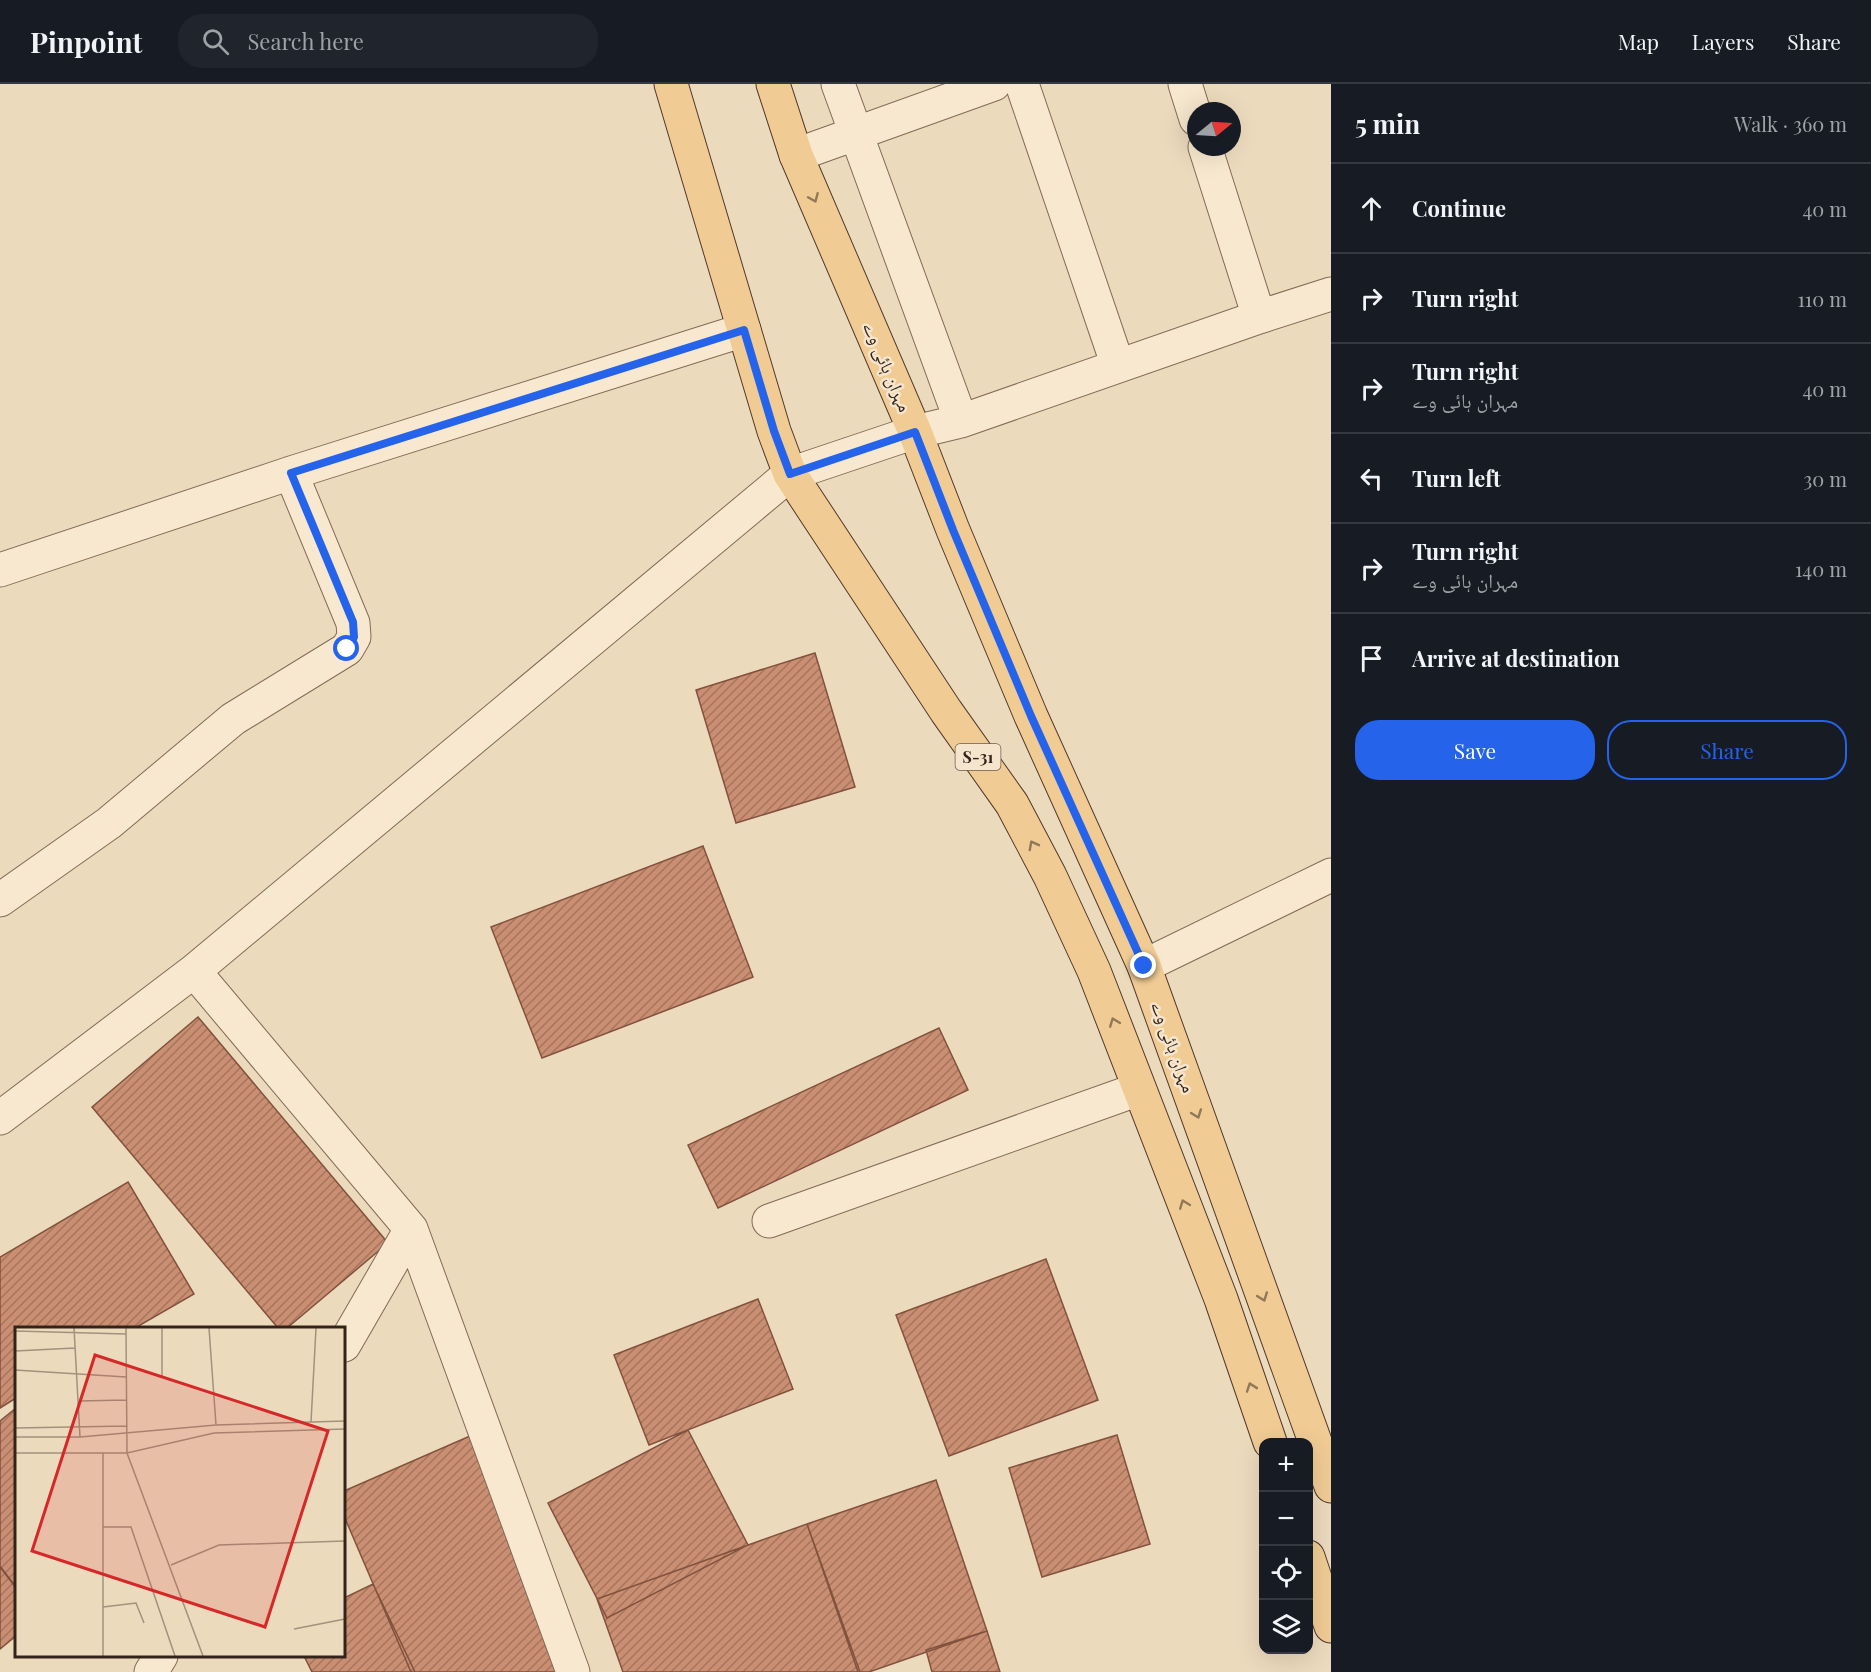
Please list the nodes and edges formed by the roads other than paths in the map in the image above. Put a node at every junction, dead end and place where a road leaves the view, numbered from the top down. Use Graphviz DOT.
graph roads {
  1 [pos="671,84"];
  2 [pos="773,84"];
  3 [pos="838,84"];
  4 [pos="994,84"];
  5 [pos="1022,84"];
  6 [pos="1185,84"];
  7 [pos="1191,102"];
  8 [pos="857,133"];
  9 [pos="796,155"];
  10 [pos="1208,156"];
  11 [pos="1331,294"];
  12 [pos="1259,317"];
  13 [pos="744,330"];
  14 [pos="1118,366"];
  15 [pos="961,421"];
  16 [pos="915,432"];
  17 [pos="291,473"];
  18 [pos="790,474"];
  19 [pos="0,570"];
  20 [pos="1331,875"];
  21 [pos="0,900"];
  22 [pos="1144,966"];
  23 [pos="194,971"];
  24 [pos="1139,1089"];
  25 [pos="0,1118"];
  26 [pos="769,1221"];
  27 [pos="411,1230"];
  28 [pos="345,1343"];
  29 [pos="1268,1438"];
  30 [pos="1331,1486"];
  31 [pos="1313,1572"];
  32 [pos="1331,1626"];
  33 [pos="160,1657"];
  34 [pos="151,1672"];
  35 [pos="573,1672"];
  1 -- 13 [label="main road, S-31"];
  2 -- 9 [label="main road, مہران ہائی وے"];
  3 -- 8 [label="street"];
  4 -- 8 [label="street"];
  5 -- 14 [label="street"];
  6 -- 7 [label="street"];
  8 -- 9 [label="street"];
  8 -- 15 [label="street"];
  9 -- 16 [label="main road, مہران ہائی وے, one-way"];
  10 -- 12 [label="street"];
  11 -- 12 [label="street"];
  12 -- 14 [label="street"];
  13 -- 17 [label="street"];
  13 -- 18 [label="main road, S-31"];
  14 -- 15 [label="street"];
  15 -- 16 [label="street"];
  16 -- 18 [label="street"];
  16 -- 22 [label="main road, مہران ہائی وے"];
  17 -- 19 [label="street"];
  17 -- 21 [label="street"];
  18 -- 23 [label="street"];
  24 -- 18 [label="main road, S-31, one-way"];
  20 -- 22 [label="street"];
  22 -- 30 [label="main road, مہران ہائی وے, one-way"];
  23 -- 25 [label="street"];
  23 -- 27 [label="street"];
  24 -- 26 [label="street"];
  29 -- 24 [label="main road, S-31, one-way"];
  27 -- 28 [label="street"];
  27 -- 35 [label="street"];
  31 -- 32 [label="main road"];
  33 -- 34 [label="street"];
}
